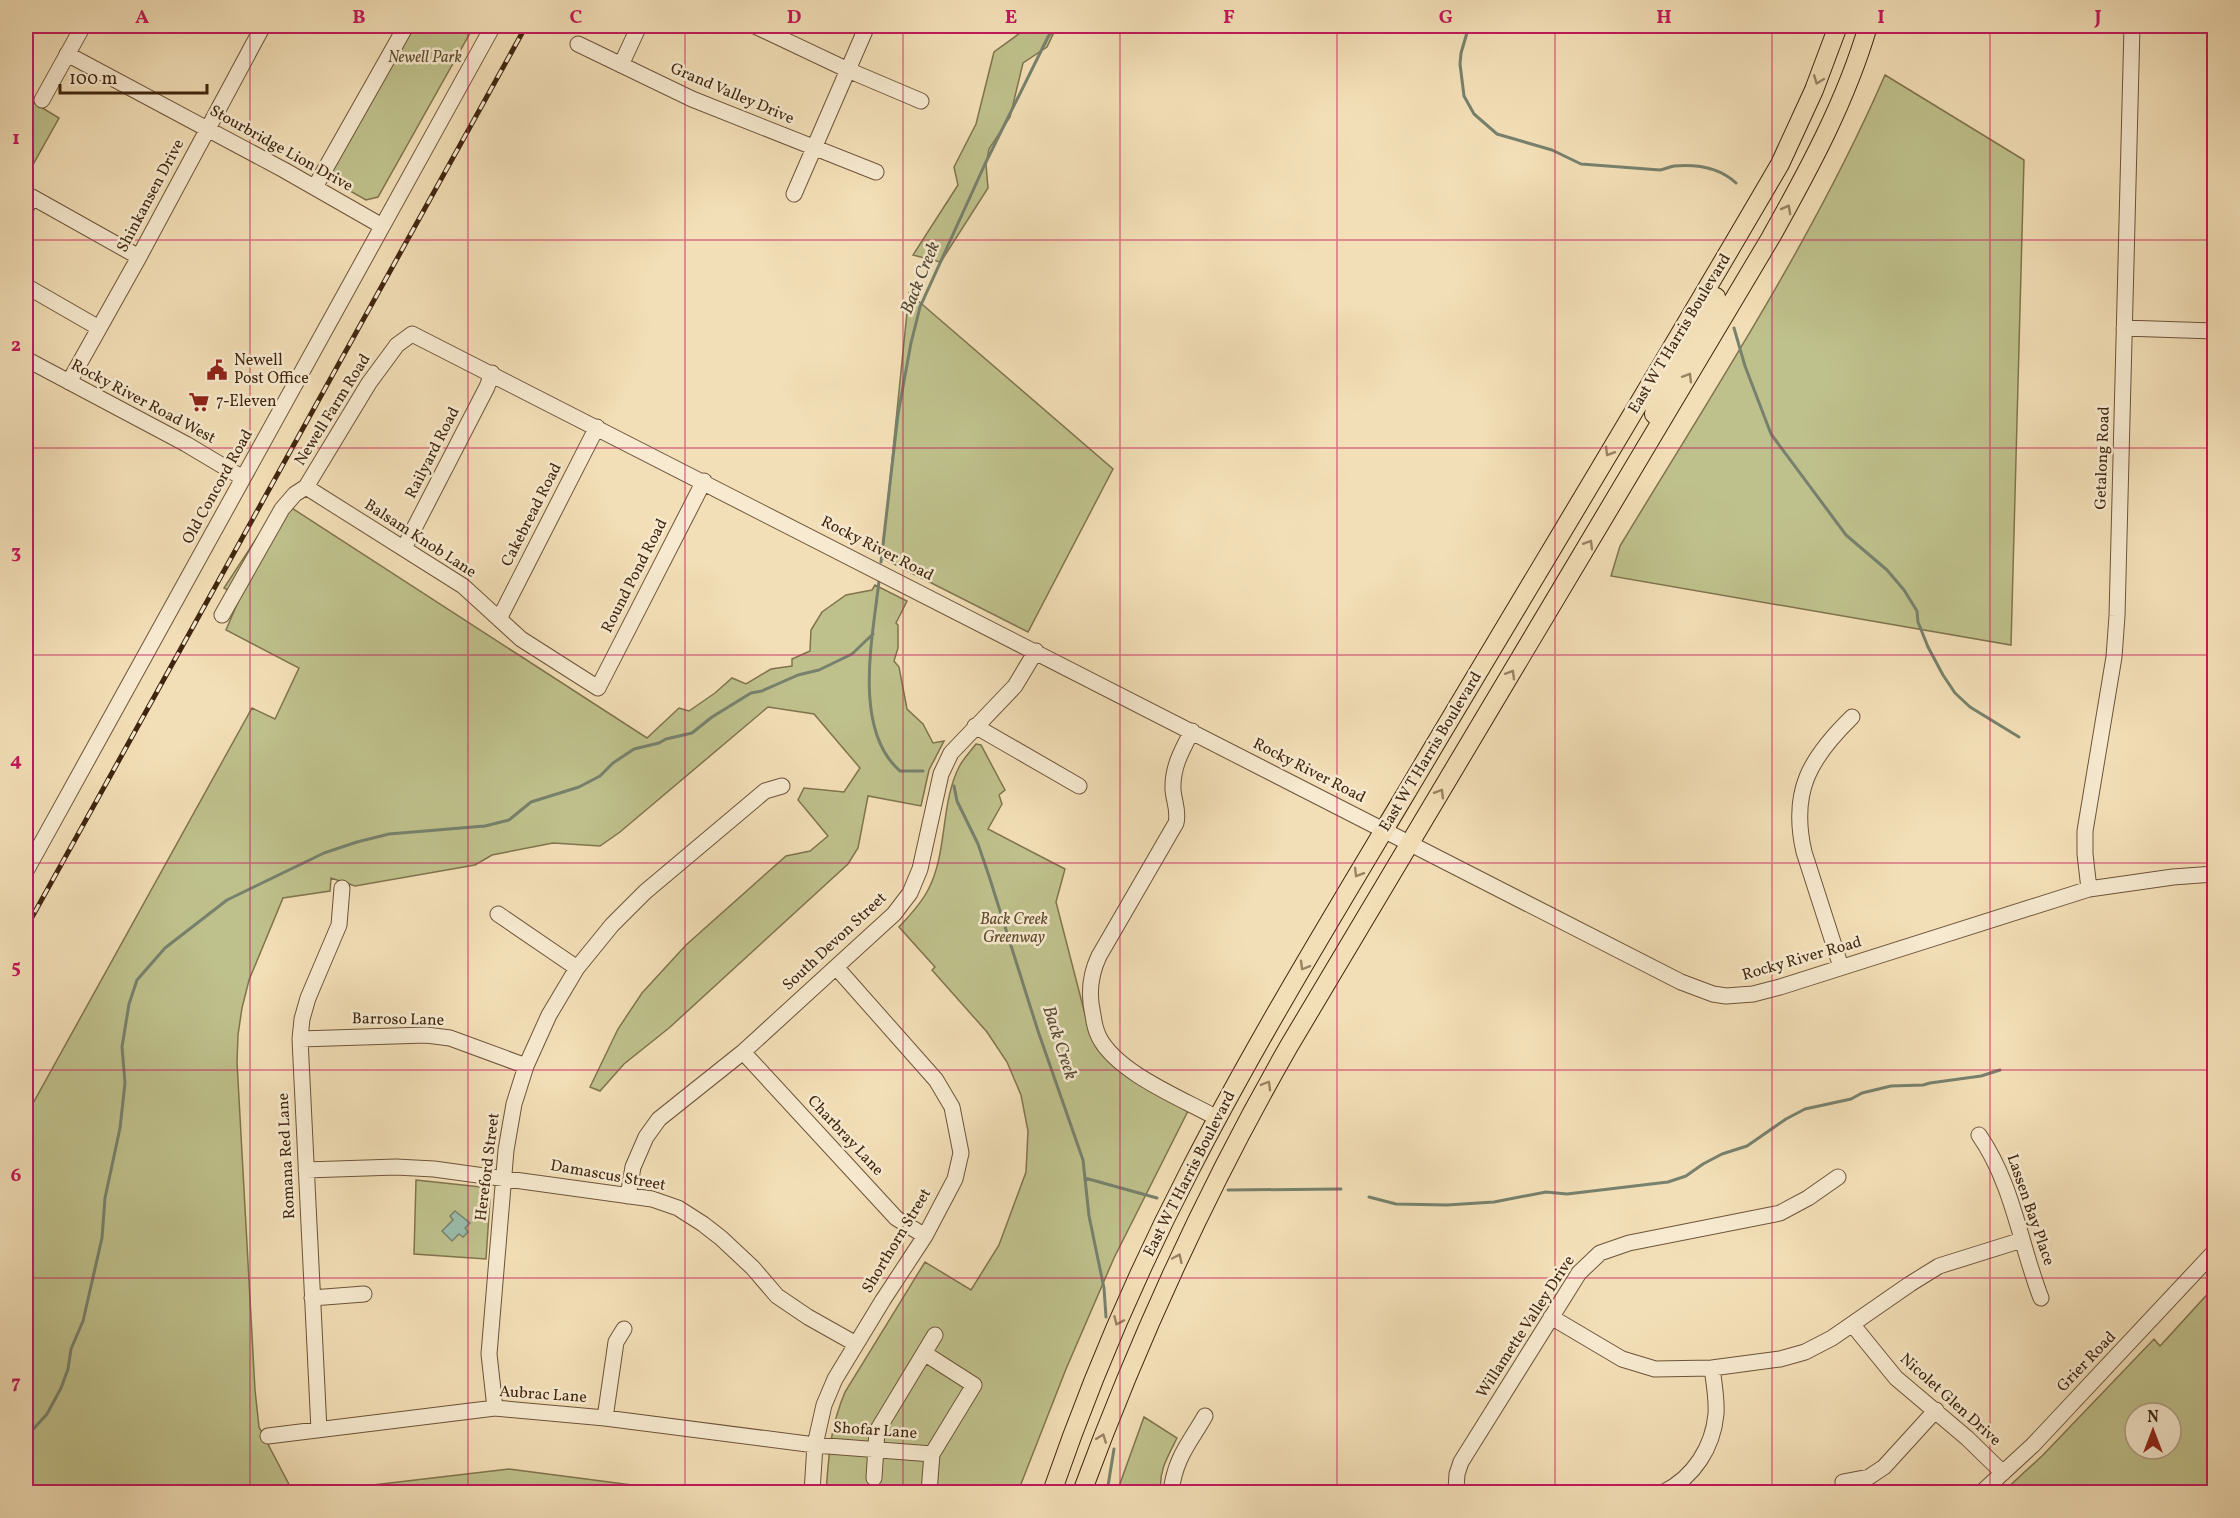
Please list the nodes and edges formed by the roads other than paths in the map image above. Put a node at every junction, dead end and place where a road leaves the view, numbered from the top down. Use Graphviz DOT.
graph roads {
  1 [pos="83,26"];
  2 [pos="263,26"];
  3 [pos="406,26"];
  4 [pos="493,26"];
  5 [pos="639,26"];
  6 [pos="755,26"];
  7 [pos="867,26"];
  8 [pos="1838,26"];
  9 [pos="1868,26"];
  10 [pos="2132,26"];
  11 [pos="578,44"];
  12 [pos="67,54"];
  13 [pos="621,65"];
  14 [pos="848,70"];
  15 [pos="42,100"];
  16 [pos="921,101"];
  17 [pos="208,129"];
  18 [pos="814,148"];
  19 [pos="876,172"];
  20 [pos="315,187"];
  21 [pos="794,194"];
  22 [pos="26,208"];
  23 [pos="1755,208"];
  24 [pos="382,226"];
  25 [pos="139,257"];
  26 [pos="26,286"];
  27 [pos="99,328"];
  28 [pos="2124,328"];
  29 [pos="2214,331"];
  30 [pos="460,357"];
  31 [pos="26,359"];
  32 [pos="492,373"];
  33 [pos="69,382"];
  34 [pos="1662,421"];
  35 [pos="597,427"];
  36 [pos="243,478"];
  37 [pos="704,481"];
  38 [pos="306,487"];
  39 [pos="404,548"];
  40 [pos="222,615"];
  41 [pos="499,619"];
  42 [pos="1036,651"];
  43 [pos="598,688"];
  44 [pos="1852,717"];
  45 [pos="975,726"];
  46 [pos="1192,731"];
  47 [pos="782,786"];
  48 [pos="1079,786"];
  49 [pos="1384,830"];
  50 [pos="1410,843"];
  51 [pos="26,871"];
  52 [pos="2214,874"];
  53 [pos="342,888"];
  54 [pos="2089,889"];
  55 [pos="498,914"];
  56 [pos="836,967"];
  57 [pos="1840,967"];
  58 [pos="577,968"];
  59 [pos="300,1039"];
  60 [pos="743,1052"];
  61 [pos="526,1066"];
  62 [pos="1217,1118"];
  63 [pos="1979,1135"];
  64 [pos="306,1170"];
  65 [pos="1838,1177"];
  66 [pos="503,1178"];
  67 [pos="628,1196"];
  68 [pos="925,1236"];
  69 [pos="2022,1240"];
  70 [pos="2214,1252"];
  71 [pos="364,1294"];
  72 [pos="312,1298"];
  73 [pos="2041,1298"];
  74 [pos="1551,1317"];
  75 [pos="1852,1324"];
  76 [pos="624,1329"];
  77 [pos="934,1335"];
  78 [pos="856,1344"];
  79 [pos="924,1353"];
  80 [pos="1712,1368"];
  81 [pos="495,1408"];
  82 [pos="1936,1410"];
  83 [pos="1205,1416"];
  84 [pos="605,1418"];
  85 [pos="319,1430"];
  86 [pos="268,1436"];
  87 [pos="814,1445"];
  88 [pos="875,1449"];
  89 [pos="932,1454"];
  90 [pos="2003,1473"];
  91 [pos="873,1478"];
  92 [pos="1843,1482"];
  93 [pos="1456,1489"];
  94 [pos="812,1492"];
  95 [pos="928,1492"];
  96 [pos="1052,1492"];
  97 [pos="1082,1492"];
  98 [pos="1171,1492"];
  99 [pos="1664,1492"];
  100 [pos="1982,1492"];
  1 -- 12 [label="street"];
  2 -- 17 [label="street, Shinkansen Drive"];
  3 -- 20 [label="street"];
  4 -- 24 [label="street, Old Concord Road"];
  5 -- 13 [label="street"];
  6 -- 14 [label="street"];
  7 -- 14 [label="street"];
  8 -- 23 [label="main road, East W T Harris Boulevard, one-way"];
  34 -- 9 [label="main road, East W T Harris Boulevard, one-way"];
  10 -- 28 [label="street, Getalong Road"];
  11 -- 13 [label="street, Grand Valley Drive"];
  12 -- 15 [label="street"];
  12 -- 17 [label="street, Stourbridge Lion Drive"];
  13 -- 18 [label="street, Grand Valley Drive"];
  14 -- 16 [label="street"];
  14 -- 18 [label="street"];
  17 -- 20 [label="street, Stourbridge Lion Drive"];
  17 -- 25 [label="street, Shinkansen Drive"];
  18 -- 19 [label="street, Grand Valley Drive"];
  18 -- 21 [label="street"];
  20 -- 24 [label="street, Stourbridge Lion Drive"];
  22 -- 25 [label="street"];
  23 -- 34 [label="main road"];
  23 -- 49 [label="main road, East W T Harris Boulevard, one-way"];
  24 -- 36 [label="street, Old Concord Road"];
  25 -- 27 [label="street, Shinkansen Drive"];
  26 -- 27 [label="street"];
  27 -- 33 [label="street, Shinkansen Drive"];
  28 -- 29 [label="street"];
  28 -- 54 [label="street, Getalong Road"];
  30 -- 32 [label="street, Rocky River Road"];
  30 -- 38 [label="street, Newell Farm Road"];
  31 -- 33 [label="street, Rocky River Road West"];
  32 -- 35 [label="street, Rocky River Road"];
  32 -- 39 [label="street, Railyard Road"];
  33 -- 36 [label="street, Rocky River Road West"];
  50 -- 34 [label="main road, East W T Harris Boulevard, one-way"];
  35 -- 37 [label="street, Rocky River Road"];
  35 -- 41 [label="street, Cakebread Road"];
  36 -- 51 [label="street, Old Concord Road"];
  37 -- 42 [label="street, Rocky River Road"];
  37 -- 43 [label="street, Round Pond Road"];
  38 -- 39 [label="street, Balsam Knob Lane"];
  38 -- 40 [label="street, Newell Farm Road"];
  39 -- 41 [label="street, Balsam Knob Lane"];
  41 -- 43 [label="street, Balsam Knob Lane"];
  42 -- 45 [label="street, South Devon Street"];
  42 -- 46 [label="street, Rocky River Road"];
  44 -- 57 [label="street"];
  45 -- 48 [label="street"];
  45 -- 56 [label="street, South Devon Street"];
  46 -- 49 [label="street, Rocky River Road"];
  46 -- 62 [label="street"];
  47 -- 58 [label="street, Hereford Street"];
  49 -- 50 [label="street, Rocky River Road"];
  49 -- 62 [label="main road, East W T Harris Boulevard, one-way"];
  50 -- 57 [label="street, Rocky River Road"];
  97 -- 50 [label="main road, East W T Harris Boulevard, one-way"];
  52 -- 54 [label="street, Rocky River Road"];
  53 -- 59 [label="street, Romana Red Lane"];
  54 -- 57 [label="street, Rocky River Road"];
  55 -- 58 [label="street"];
  56 -- 60 [label="street, South Devon Street"];
  56 -- 68 [label="street, Shorthorn Street"];
  58 -- 61 [label="street, Hereford Street"];
  59 -- 61 [label="street, Barroso Lane"];
  59 -- 64 [label="street, Romana Red Lane"];
  60 -- 67 [label="street, South Devon Street"];
  60 -- 68 [label="street, Charbray Lane"];
  61 -- 66 [label="street, Hereford Street"];
  62 -- 96 [label="main road, East W T Harris Boulevard, one-way"];
  63 -- 69 [label="street, Lassen Bay Place"];
  64 -- 66 [label="street, Damascus Street"];
  64 -- 72 [label="street, Romana Red Lane"];
  65 -- 74 [label="street, Willamette Valley Drive"];
  66 -- 67 [label="street, Damascus Street"];
  66 -- 81 [label="street, Hereford Street"];
  67 -- 78 [label="street, Damascus Street"];
  68 -- 78 [label="street, Shorthorn Street"];
  69 -- 73 [label="street, Lassen Bay Place"];
  69 -- 75 [label="street"];
  70 -- 90 [label="street, Grier Road"];
  71 -- 72 [label="street"];
  72 -- 85 [label="street, Romana Red Lane"];
  74 -- 80 [label="street"];
  74 -- 93 [label="street, Willamette Valley Drive"];
  75 -- 80 [label="street"];
  75 -- 82 [label="street, Nicolet Glen Drive"];
  76 -- 84 [label="street"];
  77 -- 79 [label="street"];
  78 -- 87 [label="street, Shorthorn Street"];
  79 -- 88 [label="street"];
  79 -- 89 [label="street"];
  80 -- 99 [label="street"];
  81 -- 84 [label="street, Aubrac Lane"];
  81 -- 85 [label="street, Aubrac Lane"];
  82 -- 90 [label="street, Nicolet Glen Drive"];
  82 -- 92 [label="street"];
  83 -- 98 [label="street"];
  84 -- 87 [label="street, Aubrac Lane"];
  85 -- 86 [label="street, Aubrac Lane"];
  87 -- 88 [label="street, Shofar Lane"];
  87 -- 94 [label="street, Shorthorn Street"];
  88 -- 89 [label="street, Shofar Lane"];
  88 -- 91 [label="street"];
  89 -- 95 [label="street"];
  90 -- 100 [label="street, Grier Road"];
}
